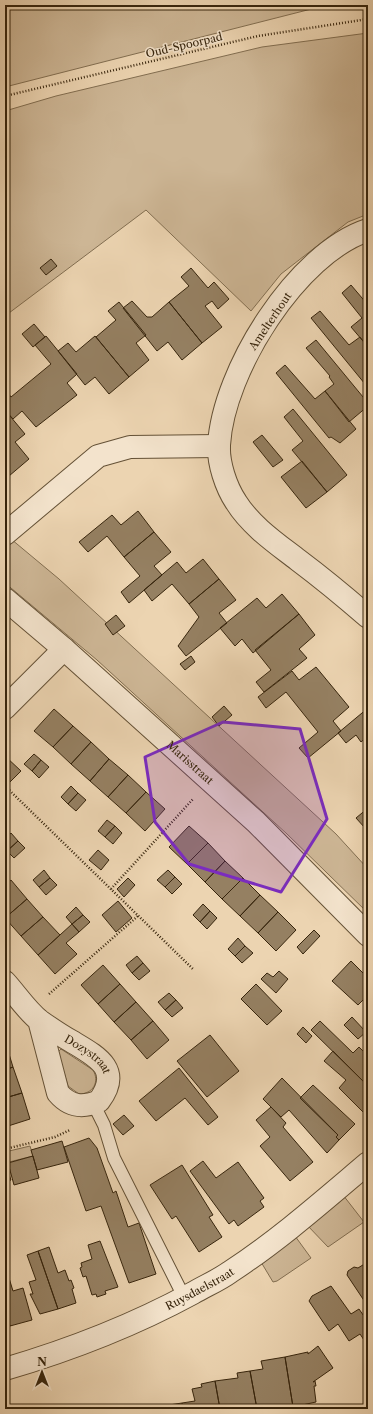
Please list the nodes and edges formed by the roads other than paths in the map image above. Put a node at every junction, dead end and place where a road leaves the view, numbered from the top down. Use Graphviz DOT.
graph roads {
  1 [pos="368,230"];
  2 [pos="219,446"];
  3 [pos="5,534"];
  4 [pos="5,599"];
  5 [pos="368,617"];
  6 [pos="64,648"];
  7 [pos="5,708"];
  8 [pos="368,935"];
  9 [pos="5,982"];
  10 [pos="39,1020"];
  11 [pos="88,1105"];
  12 [pos="368,1163"];
  13 [pos="184,1297"];
  14 [pos="5,1369"];
  1 -- 2 [label="street, Amelterhout"];
  2 -- 3 [label="street"];
  2 -- 5 [label="street, Amelterhout"];
  4 -- 6 [label="street, Marisstraat"];
  6 -- 7 [label="street"];
  6 -- 8 [label="street, Marisstraat"];
  9 -- 10 [label="street, Dozystraat"];
  10 -- 11 [label="street, Dozystraat"];
  10 -- 11 [label="street, Dozystraat"];
  11 -- 13 [label="lane"];
  12 -- 13 [label="street, Ruysdaelstraat"];
  13 -- 14 [label="street, Ruysdaelstraat"];
}
